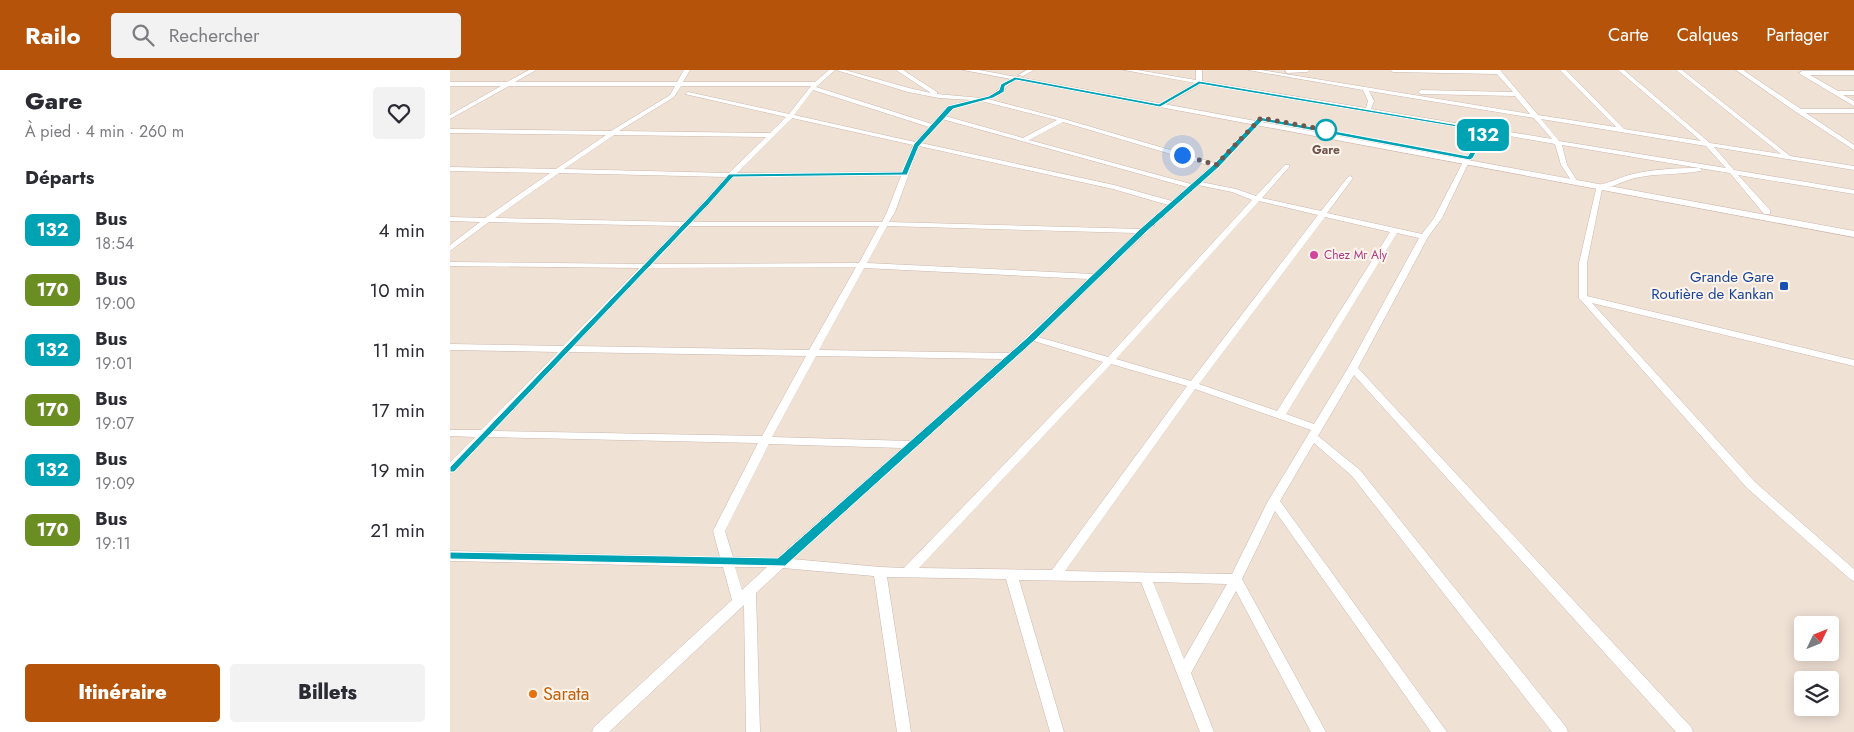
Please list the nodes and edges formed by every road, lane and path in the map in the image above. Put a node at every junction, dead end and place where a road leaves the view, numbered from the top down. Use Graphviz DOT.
graph roads {
  1 [pos="532,70"];
  2 [pos="687,70"];
  3 [pos="832,70"];
  4 [pos="839,70"];
  5 [pos="899,70"];
  6 [pos="967,70"];
  7 [pos="991,70"];
  8 [pos="1031,70"];
  9 [pos="1127,70"];
  10 [pos="1199,70"];
  11 [pos="1251,70"];
  12 [pos="1307,70"];
  13 [pos="1393,70"];
  14 [pos="1563,70"];
  15 [pos="1621,70"];
  16 [pos="1678,70"];
  17 [pos="1739,70"];
  18 [pos="1498,71"];
  19 [pos="1800,71"];
  20 [pos="1268,72"];
  21 [pos="1854,74"];
  22 [pos="1018,77"];
  23 [pos="1199,83"];
  24 [pos="450,84"];
  25 [pos="509,84"];
  26 [pos="680,84"];
  27 [pos="814,86"];
  28 [pos="1365,89"];
  29 [pos="1386,92"];
  30 [pos="1837,93"];
  31 [pos="1854,93"];
  32 [pos="688,94"];
  33 [pos="1518,94"];
  34 [pos="939,96"];
  35 [pos="980,99"];
  36 [pos="1163,104"];
  37 [pos="1854,104"];
  38 [pos="950,107"];
  39 [pos="1368,110"];
  40 [pos="1798,111"];
  41 [pos="1854,111"];
  42 [pos="791,116"];
  43 [pos="450,117"];
  44 [pos="941,117"];
  45 [pos="1538,117"];
  46 [pos="1062,120"];
  47 [pos="1259,120"];
  48 [pos="933,126"];
  49 [pos="1621,129"];
  50 [pos="1485,130"];
  51 [pos="450,131"];
  52 [pos="614,132"];
  53 [pos="771,135"];
  54 [pos="1024,140"];
  55 [pos="1558,143"];
  56 [pos="1707,143"];
  57 [pos="916,146"];
  58 [pos="1854,148"];
  59 [pos="1788,157"];
  60 [pos="1468,160"];
  61 [pos="1216,165"];
  62 [pos="1287,166"];
  63 [pos="1854,168"];
  64 [pos="450,169"];
  65 [pos="1733,171"];
  66 [pos="558,173"];
  67 [pos="905,174"];
  68 [pos="731,175"];
  69 [pos="1350,178"];
  70 [pos="1574,179"];
  71 [pos="1195,185"];
  72 [pos="1604,185"];
  73 [pos="1854,192"];
  74 [pos="1257,199"];
  75 [pos="1174,204"];
  76 [pos="1767,212"];
  77 [pos="1324,214"];
  78 [pos="450,219"];
  79 [pos="488,219"];
  80 [pos="685,224"];
  81 [pos="884,224"];
  82 [pos="1854,228"];
  83 [pos="1394,230"];
  84 [pos="1143,231"];
  85 [pos="1854,234"];
  86 [pos="1424,237"];
  87 [pos="450,249"];
  88 [pos="450,264"];
  89 [pos="862,265"];
  90 [pos="644,266"];
  91 [pos="1094,277"];
  92 [pos="1583,298"];
  93 [pos="1032,338"];
  94 [pos="450,347"];
  95 [pos="565,350"];
  96 [pos="813,351"];
  97 [pos="1012,356"];
  98 [pos="1110,360"];
  99 [pos="1854,363"];
  100 [pos="1353,368"];
  101 [pos="1193,385"];
  102 [pos="1280,416"];
  103 [pos="1315,432"];
  104 [pos="450,433"];
  105 [pos="484,434"];
  106 [pos="765,440"];
  107 [pos="912,445"];
  108 [pos="450,469"];
  109 [pos="1274,500"];
  110 [pos="450,556"];
  111 [pos="728,561"];
  112 [pos="780,563"];
  113 [pos="880,572"];
  114 [pos="907,572"];
  115 [pos="1056,574"];
  116 [pos="1012,575"];
  117 [pos="1146,576"];
  118 [pos="1854,576"];
  119 [pos="1236,580"];
  120 [pos="750,591"];
  121 [pos="739,602"];
  122 [pos="1183,674"];
  123 [pos="611,726"];
  124 [pos="599,732"];
  125 [pos="753,732"];
  126 [pos="904,732"];
  127 [pos="1057,732"];
  128 [pos="1206,732"];
  129 [pos="1319,732"];
  130 [pos="1440,732"];
  131 [pos="1561,732"];
  132 [pos="1686,732"];
  1 -- 25 [label="street"];
  2 -- 26 [label="street"];
  3 -- 27 [label="street"];
  4 -- 34 [label="street"];
  5 -- 34 [label="street"];
  6 -- 22 [label="main road"];
  7 -- 22 [label="main road"];
  8 -- 22 [label="street"];
  9 -- 23 [label="street"];
  10 -- 23 [label="street"];
  11 -- 20 [label="street"];
  12 -- 20 [label="street"];
  13 -- 18 [label="street"];
  14 -- 49 [label="street"];
  15 -- 56 [label="street"];
  16 -- 59 [label="street"];
  17 -- 40 [label="street"];
  18 -- 33 [label="street"];
  19 -- 21 [label="street"];
  19 -- 30 [label="street"];
  20 -- 28 [label="street"];
  22 -- 35 [label="street"];
  22 -- 36 [label="main road"];
  23 -- 36 [label="street"];
  23 -- 39 [label="street"];
  24 -- 25 [label="street"];
  25 -- 26 [label="street"];
  25 -- 43 [label="street"];
  26 -- 27 [label="street"];
  26 -- 52 [label="street"];
  27 -- 42 [label="street"];
  27 -- 48 [label="street"];
  28 -- 29 [label="street"];
  28 -- 39 [label="street"];
  29 -- 33 [label="street"];
  29 -- 45 [label="street"];
  30 -- 31 [label="street"];
  30 -- 37 [label="street"];
  32 -- 42 [label="street"];
  33 -- 45 [label="street"];
  34 -- 35 [label="street"];
  34 -- 38 [label="street"];
  35 -- 38 [label="street"];
  35 -- 46 [label="street"];
  36 -- 47 [label="main road"];
  38 -- 44 [label="street"];
  39 -- 50 [label="street"];
  40 -- 41 [label="street"];
  40 -- 58 [label="street"];
  42 -- 53 [label="street"];
  42 -- 57 [label="street"];
  44 -- 48 [label="street"];
  44 -- 54 [label="street"];
  45 -- 49 [label="street"];
  45 -- 55 [label="street"];
  46 -- 54 [label="street"];
  46 -- 61 [label="street"];
  47 -- 60 [label="main road"];
  47 -- 61 [label="street"];
  48 -- 57 [label="street"];
  49 -- 56 [label="street"];
  50 -- 55 [label="street"];
  50 -- 60 [label="street"];
  51 -- 52 [label="street"];
  52 -- 53 [label="street"];
  52 -- 66 [label="street"];
  53 -- 68 [label="street"];
  54 -- 71 [label="street"];
  55 -- 65 [label="street"];
  55 -- 70 [label="street"];
  56 -- 59 [label="street"];
  56 -- 65 [label="street"];
  57 -- 67 [label="street"];
  57 -- 75 [label="street"];
  59 -- 63 [label="street"];
  60 -- 70 [label="main road"];
  60 -- 86 [label="street"];
  61 -- 71 [label="street"];
  62 -- 74 [label="street"];
  64 -- 66 [label="street"];
  65 -- 72 [label="street"];
  65 -- 73 [label="street"];
  65 -- 76 [label="street"];
  66 -- 68 [label="street"];
  66 -- 79 [label="street"];
  67 -- 68 [label="street"];
  67 -- 81 [label="street"];
  68 -- 80 [label="street"];
  69 -- 77 [label="street"];
  70 -- 72 [label="main road"];
  71 -- 74 [label="street"];
  71 -- 75 [label="street"];
  72 -- 76 [label="main road"];
  72 -- 85 [label="main road"];
  72 -- 92 [label="street"];
  74 -- 77 [label="street"];
  74 -- 98 [label="street"];
  75 -- 84 [label="street"];
  76 -- 82 [label="main road"];
  77 -- 83 [label="street"];
  77 -- 101 [label="street"];
  78 -- 79 [label="street"];
  79 -- 80 [label="street"];
  79 -- 87 [label="street"];
  80 -- 81 [label="street"];
  80 -- 90 [label="street"];
  81 -- 84 [label="street"];
  81 -- 89 [label="street"];
  83 -- 86 [label="street"];
  83 -- 102 [label="street"];
  84 -- 91 [label="street"];
  86 -- 100 [label="street"];
  88 -- 90 [label="street"];
  89 -- 90 [label="street"];
  89 -- 91 [label="street"];
  89 -- 96 [label="street"];
  90 -- 95 [label="street"];
  91 -- 93 [label="street"];
  92 -- 99 [label="street"];
  92 -- 118 [label="street"];
  93 -- 97 [label="street"];
  93 -- 98 [label="street"];
  94 -- 95 [label="street"];
  95 -- 96 [label="street"];
  95 -- 105 [label="street"];
  96 -- 97 [label="street"];
  96 -- 106 [label="street"];
  97 -- 107 [label="street"];
  98 -- 101 [label="street"];
  98 -- 114 [label="street"];
  100 -- 103 [label="street"];
  100 -- 132 [label="street"];
  101 -- 102 [label="street"];
  101 -- 115 [label="street"];
  102 -- 103 [label="street"];
  103 -- 109 [label="street"];
  103 -- 131 [label="street"];
  104 -- 105 [label="street"];
  105 -- 106 [label="street"];
  105 -- 108 [label="street"];
  106 -- 107 [label="street"];
  106 -- 111 [label="street"];
  107 -- 112 [label="street"];
  109 -- 119 [label="street"];
  109 -- 130 [label="street"];
  110 -- 111 [label="street"];
  111 -- 112 [label="street"];
  111 -- 121 [label="street"];
  112 -- 113 [label="street"];
  112 -- 120 [label="street"];
  113 -- 114 [label="street"];
  113 -- 126 [label="street"];
  114 -- 116 [label="street"];
  115 -- 116 [label="street"];
  115 -- 117 [label="street"];
  116 -- 127 [label="street"];
  117 -- 119 [label="street"];
  117 -- 122 [label="street"];
  119 -- 122 [label="street"];
  119 -- 129 [label="street"];
  120 -- 121 [label="street"];
  120 -- 125 [label="street"];
  121 -- 123 [label="street"];
  122 -- 128 [label="street"];
  123 -- 124 [label="street"];
}
